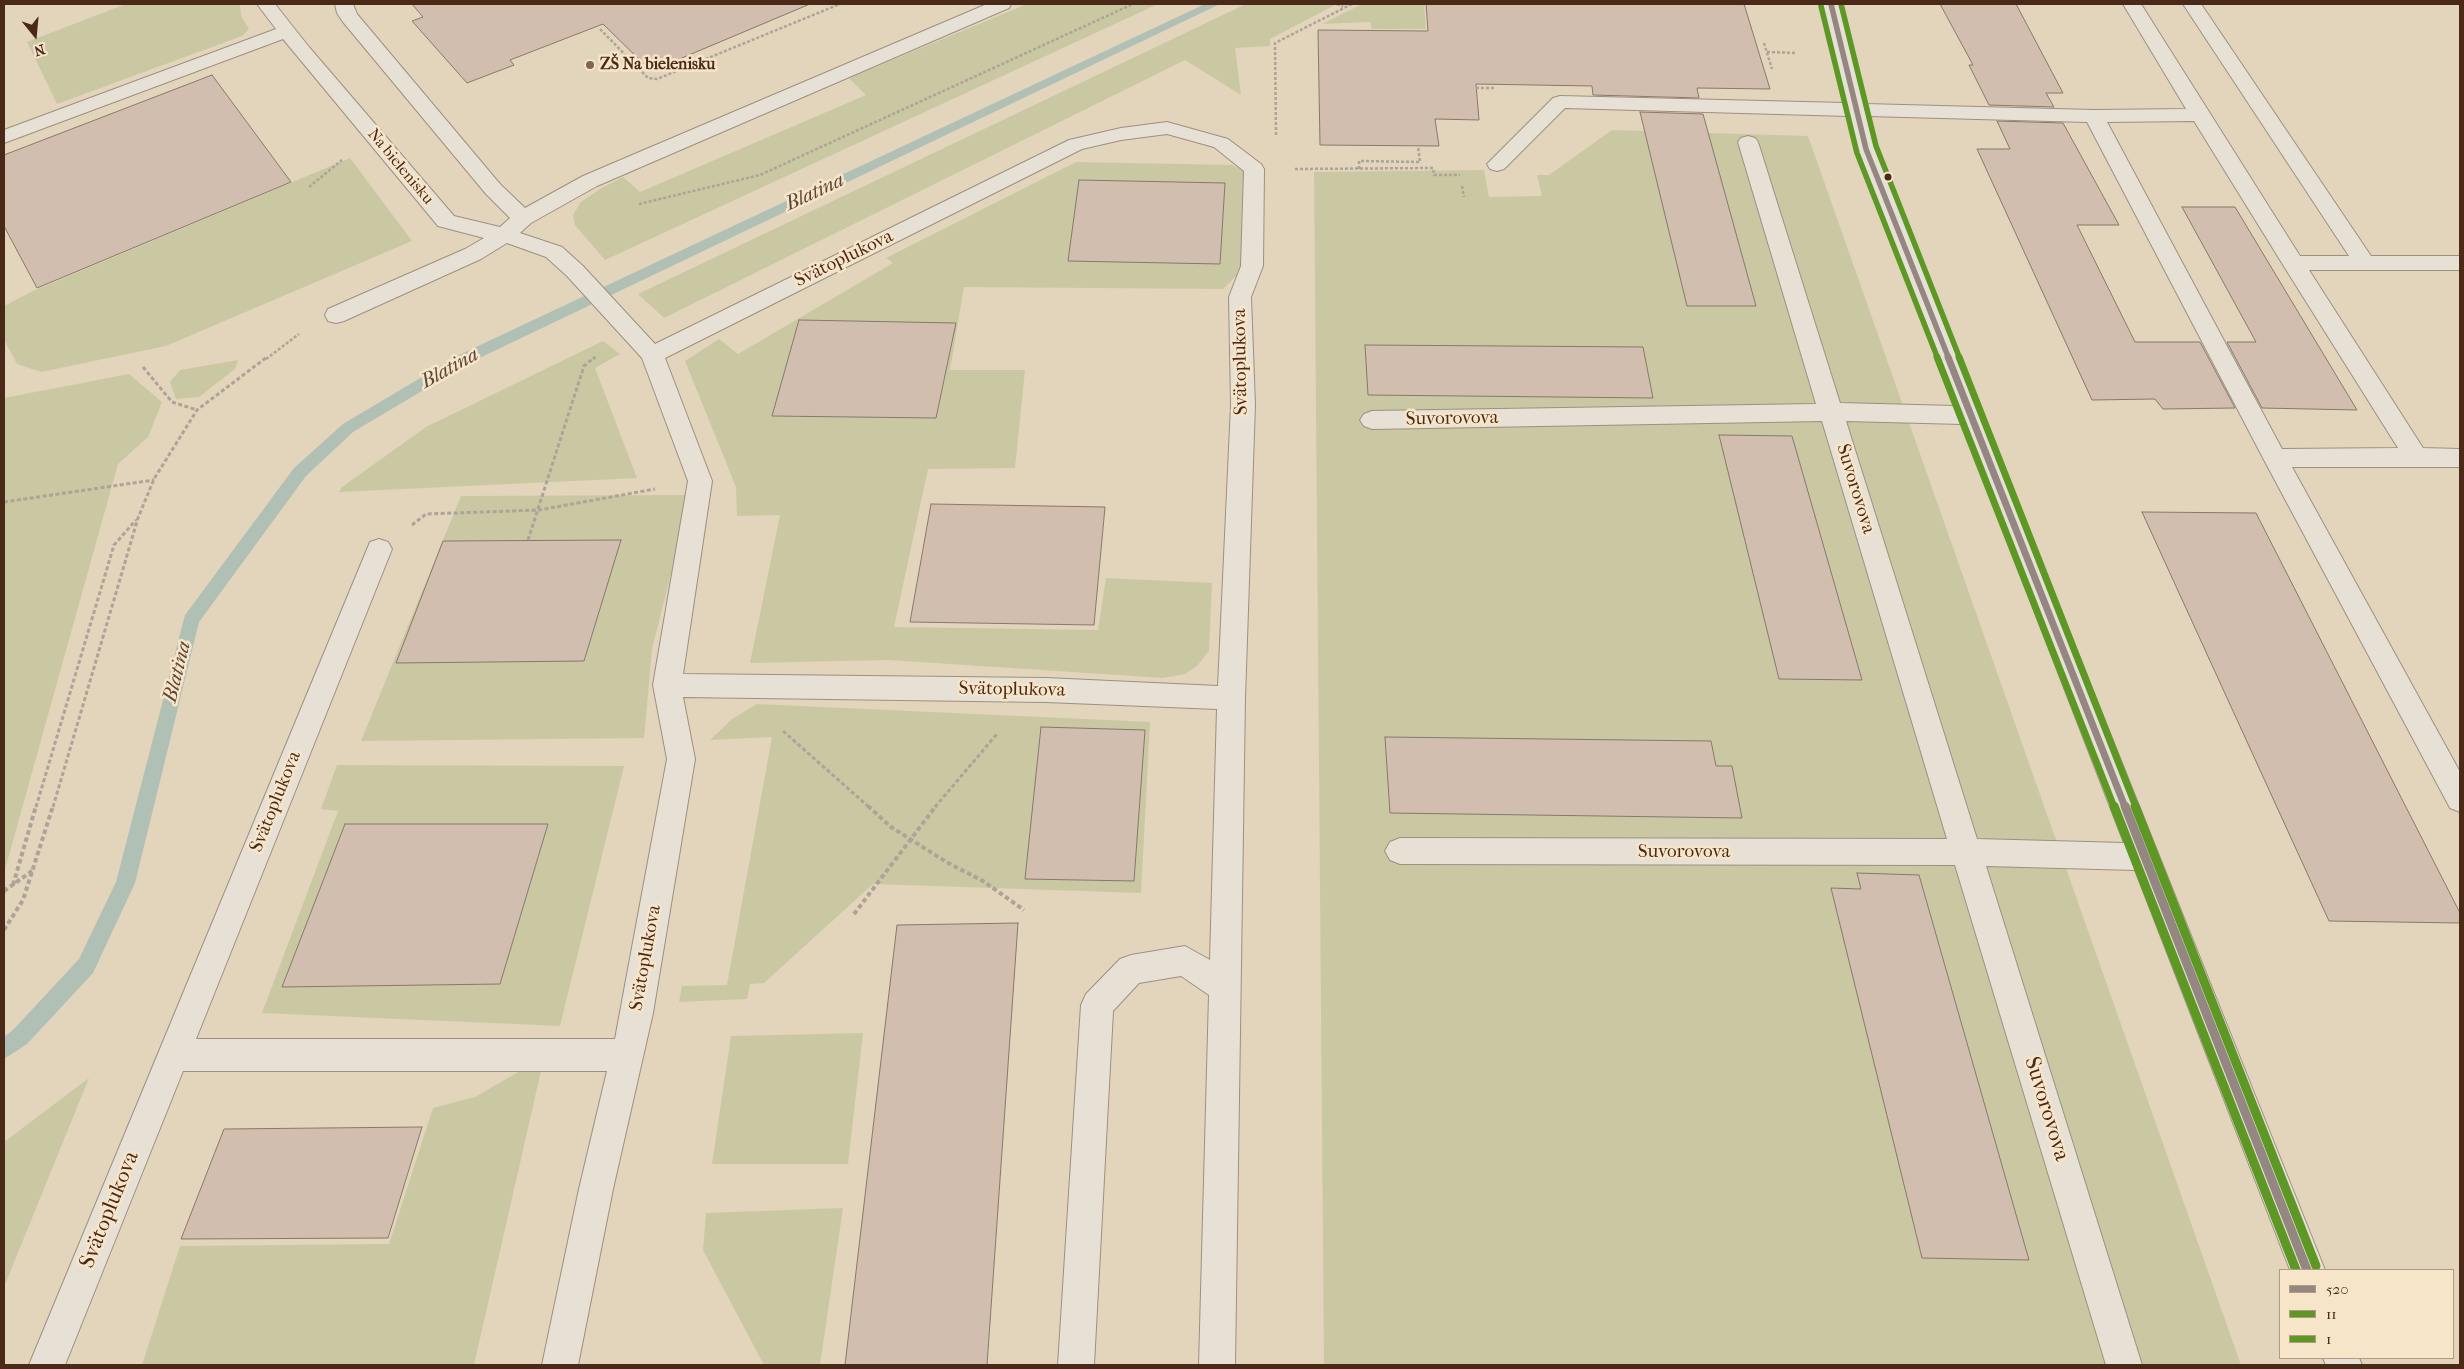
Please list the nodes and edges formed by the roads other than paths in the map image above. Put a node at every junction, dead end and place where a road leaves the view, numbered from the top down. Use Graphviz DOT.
graph roads {
  1 [pos="266,4"];
  2 [pos="344,4"];
  3 [pos="1002,4"];
  4 [pos="1831,4"];
  5 [pos="2132,4"];
  6 [pos="2192,4"];
  7 [pos="971,10"];
  8 [pos="288,32"];
  9 [pos="1859,111"];
  10 [pos="2200,115"];
  11 [pos="2094,116"];
  12 [pos="4,137"];
  13 [pos="1748,142"];
  14 [pos="1497,164"];
  15 [pos="523,218"];
  16 [pos="505,235"];
  17 [pos="2364,262"];
  18 [pos="2294,263"];
  19 [pos="2460,263"];
  20 [pos="336,316"];
  21 [pos="652,355"];
  22 [pos="1832,412"];
  23 [pos="1971,415"];
  24 [pos="1372,420"];
  25 [pos="2416,457"];
  26 [pos="2275,458"];
  27 [pos="2460,458"];
  28 [pos="379,549"];
  29 [pos="666,684"];
  30 [pos="1231,698"];
  31 [pos="2460,799"];
  32 [pos="1400,851"];
  33 [pos="1967,852"];
  34 [pos="2144,858"];
  35 [pos="1225,988"];
  36 [pos="173,1055"];
  37 [pos="627,1055"];
  38 [pos="2306,1269"];
  39 [pos="47,1365"];
  40 [pos="560,1365"];
  41 [pos="1076,1365"];
  42 [pos="1217,1365"];
  43 [pos="2124,1365"];
  1 -- 8 [label="street, Na bielenisku"];
  2 -- 15 [label="street"];
  3 -- 7 [label="street"];
  4 -- 9 [label="street"];
  5 -- 10 [label="street"];
  6 -- 17 [label="street"];
  7 -- 15 [label="street"];
  8 -- 12 [label="street"];
  8 -- 16 [label="street, Na bielenisku"];
  9 -- 11 [label="street"];
  9 -- 14 [label="street"];
  9 -- 23 [label="street"];
  10 -- 11 [label="street"];
  10 -- 18 [label="street"];
  11 -- 26 [label="street"];
  13 -- 22 [label="street, Suvorovova"];
  15 -- 16 [label="street"];
  16 -- 20 [label="street"];
  16 -- 21 [label="street, Na bielenisku"];
  17 -- 18 [label="street"];
  17 -- 19 [label="street"];
  18 -- 25 [label="street"];
  21 -- 29 [label="street, Svätoplukova"];
  21 -- 30 [label="street, Svätoplukova"];
  22 -- 23 [label="street, Suvorovova"];
  22 -- 24 [label="street, Suvorovova"];
  22 -- 33 [label="street, Suvorovova"];
  23 -- 34 [label="street"];
  25 -- 26 [label="street"];
  25 -- 27 [label="street"];
  26 -- 31 [label="street"];
  28 -- 36 [label="street, Svätoplukova"];
  29 -- 30 [label="street, Svätoplukova"];
  29 -- 37 [label="street, Svätoplukova"];
  30 -- 35 [label="street"];
  32 -- 33 [label="street, Suvorovova"];
  33 -- 34 [label="street, Suvorovova"];
  33 -- 43 [label="street, Suvorovova"];
  34 -- 38 [label="street"];
  35 -- 41 [label="street"];
  35 -- 42 [label="street"];
  36 -- 37 [label="street"];
  36 -- 39 [label="street, Svätoplukova"];
  37 -- 40 [label="street, Svätoplukova"];
}
